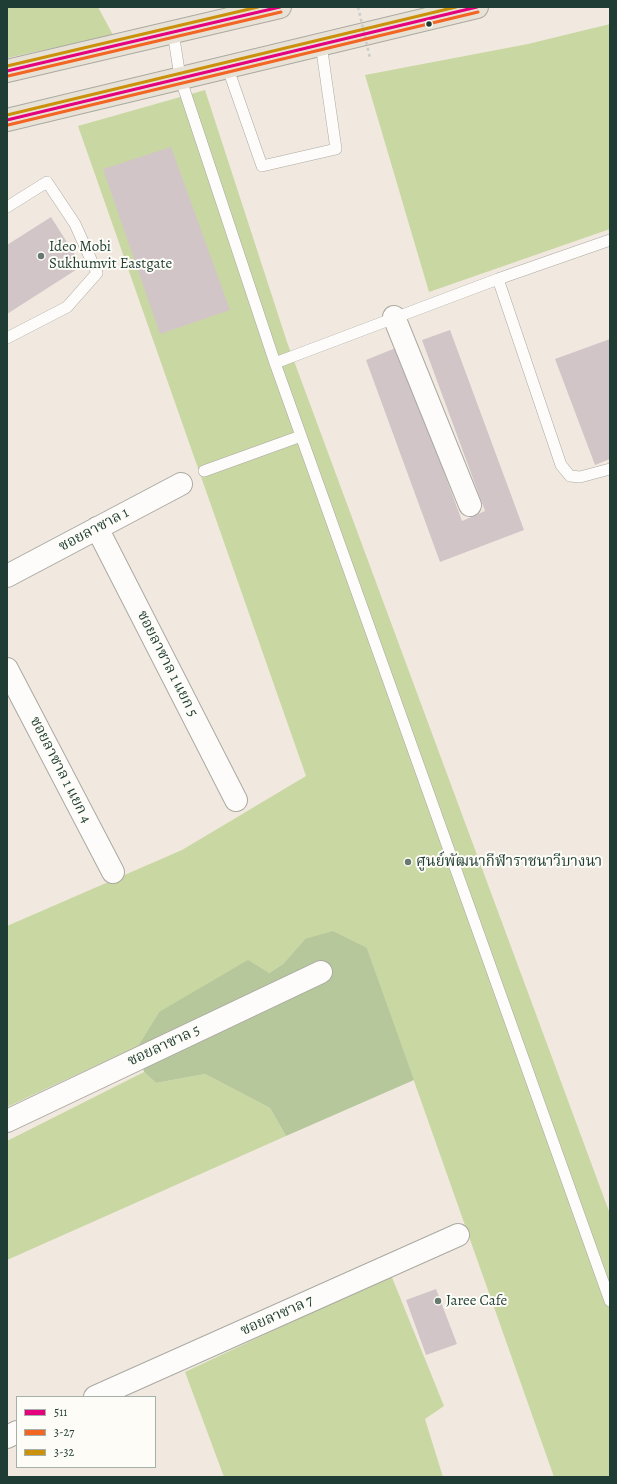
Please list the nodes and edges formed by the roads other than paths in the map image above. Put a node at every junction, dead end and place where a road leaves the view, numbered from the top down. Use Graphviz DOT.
graph roads {
  1 [pos="278,7"];
  2 [pos="477,7"];
  3 [pos="173,32"];
  4 [pos="321,44"];
  5 [pos="227,66"];
  6 [pos="7,71"];
  7 [pos="180,77"];
  8 [pos="7,120"];
  9 [pos="7,207"];
  10 [pos="610,240"];
  11 [pos="498,279"];
  12 [pos="394,318"];
  13 [pos="7,338"];
  14 [pos="275,363"];
  15 [pos="301,436"];
  16 [pos="610,469"];
  17 [pos="204,471"];
  18 [pos="181,484"];
  19 [pos="470,505"];
  20 [pos="97,528"];
  21 [pos="7,576"];
  22 [pos="7,669"];
  23 [pos="236,800"];
  24 [pos="113,872"];
  25 [pos="322,972"];
  26 [pos="7,1121"];
  27 [pos="458,1234"];
  28 [pos="610,1301"];
  29 [pos="98,1396"];
  30 [pos="16,1432"];
  31 [pos="7,1437"];
  1 -- 3 [label="highway"];
  2 -- 4 [label="highway"];
  3 -- 6 [label="highway"];
  3 -- 7 [label="lane"];
  4 -- 5 [label="highway"];
  4 -- 5 [label="lane"];
  5 -- 7 [label="highway"];
  7 -- 8 [label="highway"];
  7 -- 14 [label="lane"];
  9 -- 13 [label="lane"];
  10 -- 11 [label="lane"];
  11 -- 12 [label="lane"];
  11 -- 16 [label="lane"];
  12 -- 14 [label="lane"];
  12 -- 19 [label="street"];
  14 -- 15 [label="lane"];
  15 -- 17 [label="lane"];
  15 -- 28 [label="lane"];
  18 -- 20 [label="street, ซอยลาซาล 1"];
  20 -- 21 [label="street, ซอยลาซาล 1"];
  20 -- 23 [label="street, ซอยลาซาล 1 แยก 5"];
  22 -- 24 [label="street, ซอยลาซาล 1 แยก 4"];
  25 -- 26 [label="street, ซอยลาซาล 5"];
  27 -- 29 [label="street, ซอยลาซาล 7"];
  30 -- 31 [label="street"];
}
